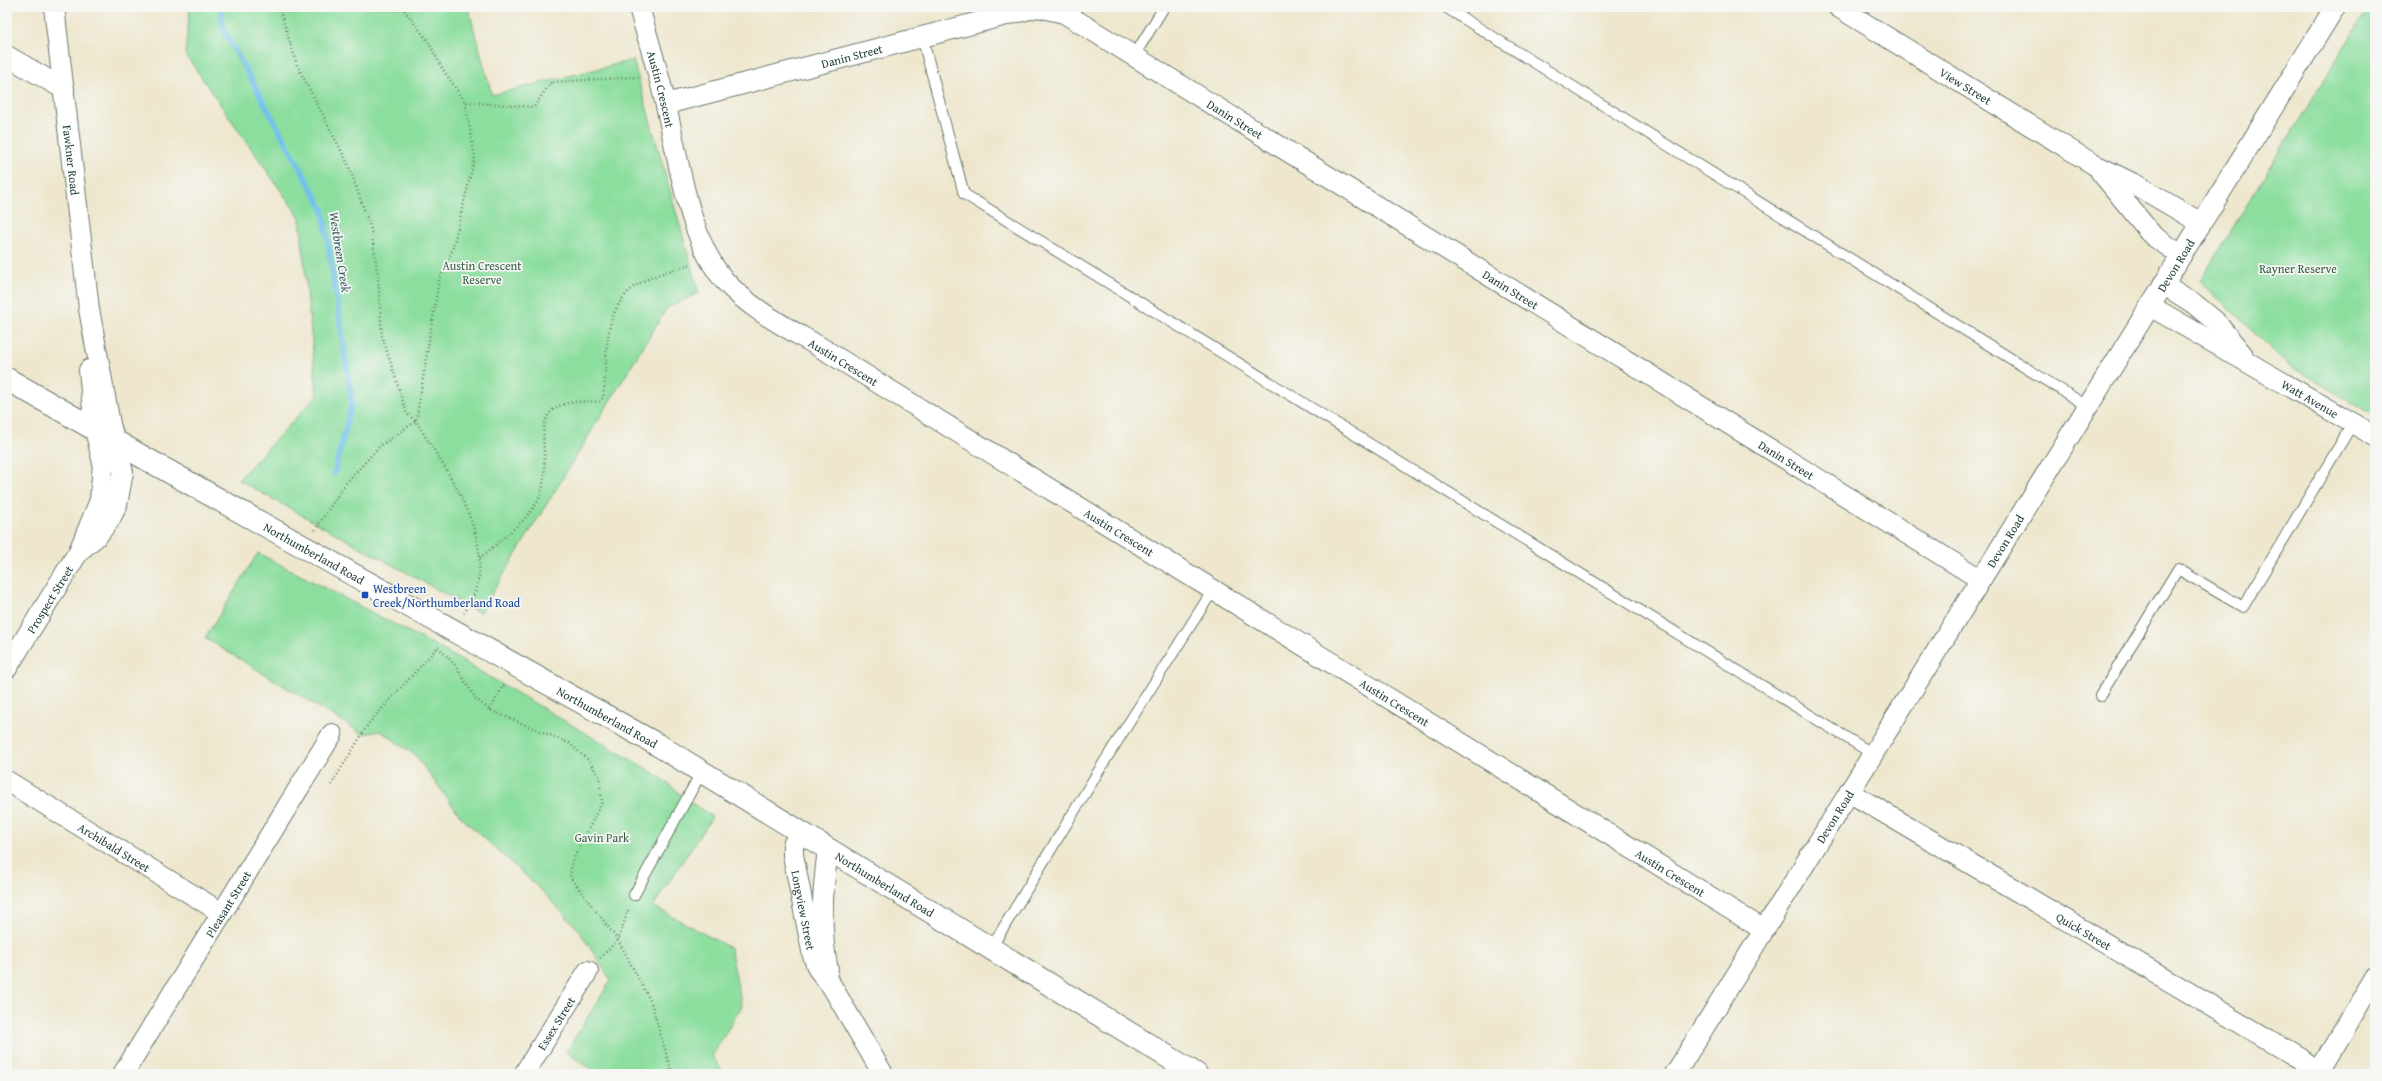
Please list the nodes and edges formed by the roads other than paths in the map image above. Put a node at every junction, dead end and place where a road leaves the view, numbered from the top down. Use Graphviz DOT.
graph roads {
  1 [pos="54,7"];
  2 [pos="639,7"];
  3 [pos="1038,7"];
  4 [pos="1164,7"];
  5 [pos="1445,7"];
  6 [pos="2335,7"];
  7 [pos="1847,9"];
  8 [pos="922,37"];
  9 [pos="7,56"];
  10 [pos="1134,56"];
  11 [pos="64,89"];
  12 [pos="666,104"];
  13 [pos="2093,164"];
  14 [pos="2201,223"];
  15 [pos="2181,255"];
  16 [pos="2164,284"];
  17 [pos="2150,306"];
  18 [pos="89,313"];
  19 [pos="2246,360"];
  20 [pos="7,379"];
  21 [pos="2087,406"];
  22 [pos="2353,423"];
  23 [pos="95,430"];
  24 [pos="2375,436"];
  25 [pos="117,443"];
  26 [pos="79,551"];
  27 [pos="1980,579"];
  28 [pos="1213,590"];
  29 [pos="7,668"];
  30 [pos="2100,696"];
  31 [pos="332,734"];
  32 [pos="1872,754"];
  33 [pos="702,771"];
  34 [pos="7,781"];
  35 [pos="1849,792"];
  36 [pos="800,832"];
  37 [pos="828,849"];
  38 [pos="634,895"];
  39 [pos="222,913"];
  40 [pos="1764,930"];
  41 [pos="991,948"];
  42 [pos="588,971"];
  43 [pos="2375,977"];
  44 [pos="831,985"];
  45 [pos="2319,1072"];
  46 [pos="123,1074"];
  47 [pos="524,1074"];
  48 [pos="883,1074"];
  49 [pos="1196,1074"];
  50 [pos="1675,1074"];
  1 -- 11 [label="street, Fawkner Road"];
  2 -- 12 [label="street, Austin Crescent"];
  3 -- 8 [label="street, Danin Street"];
  3 -- 10 [label="street, Danin Street"];
  4 -- 10 [label="lane"];
  5 -- 21 [label="lane"];
  6 -- 14 [label="street, Devon Road"];
  7 -- 13 [label="street, View Street"];
  8 -- 12 [label="street, Danin Street"];
  8 -- 32 [label="lane"];
  9 -- 11 [label="street"];
  10 -- 27 [label="street, Danin Street"];
  11 -- 18 [label="street, Fawkner Road"];
  12 -- 28 [label="street, Austin Crescent"];
  13 -- 14 [label="street, View Street"];
  13 -- 15 [label="street, View Street"];
  14 -- 15 [label="street, Devon Road"];
  15 -- 16 [label="street, Devon Road"];
  16 -- 17 [label="street, Devon Road"];
  16 -- 19 [label="street, Watt Avenue"];
  17 -- 19 [label="street, Watt Avenue"];
  17 -- 21 [label="street, Devon Road"];
  18 -- 23 [label="street, Fawkner Road"];
  18 -- 25 [label="street, Fawkner Road"];
  19 -- 22 [label="street, Watt Avenue"];
  20 -- 23 [label="street, Northumberland Road"];
  21 -- 27 [label="street, Devon Road"];
  22 -- 24 [label="street, Watt Avenue"];
  22 -- 30 [label="lane"];
  23 -- 25 [label="street, Northumberland Road"];
  23 -- 26 [label="street, Prospect Street"];
  25 -- 26 [label="street, Prospect Street"];
  25 -- 33 [label="street, Northumberland Road"];
  26 -- 29 [label="street, Prospect Street"];
  27 -- 32 [label="street, Devon Road"];
  28 -- 40 [label="street, Austin Crescent"];
  28 -- 41 [label="lane"];
  31 -- 39 [label="street, Pleasant Street"];
  32 -- 35 [label="street, Devon Road"];
  33 -- 36 [label="street, Northumberland Road"];
  33 -- 38 [label="lane"];
  34 -- 39 [label="street, Archibald Street"];
  35 -- 40 [label="street, Devon Road"];
  35 -- 45 [label="street, Quick Street"];
  36 -- 37 [label="street, Northumberland Road"];
  36 -- 44 [label="street, Longview Street"];
  37 -- 41 [label="street, Northumberland Road"];
  37 -- 44 [label="street, Longview Street"];
  39 -- 46 [label="street, Pleasant Street"];
  40 -- 50 [label="street, Devon Road"];
  41 -- 49 [label="street, Northumberland Road"];
  42 -- 47 [label="street, Essex Street"];
  43 -- 45 [label="street"];
  44 -- 48 [label="street, Longview Street"];
}
